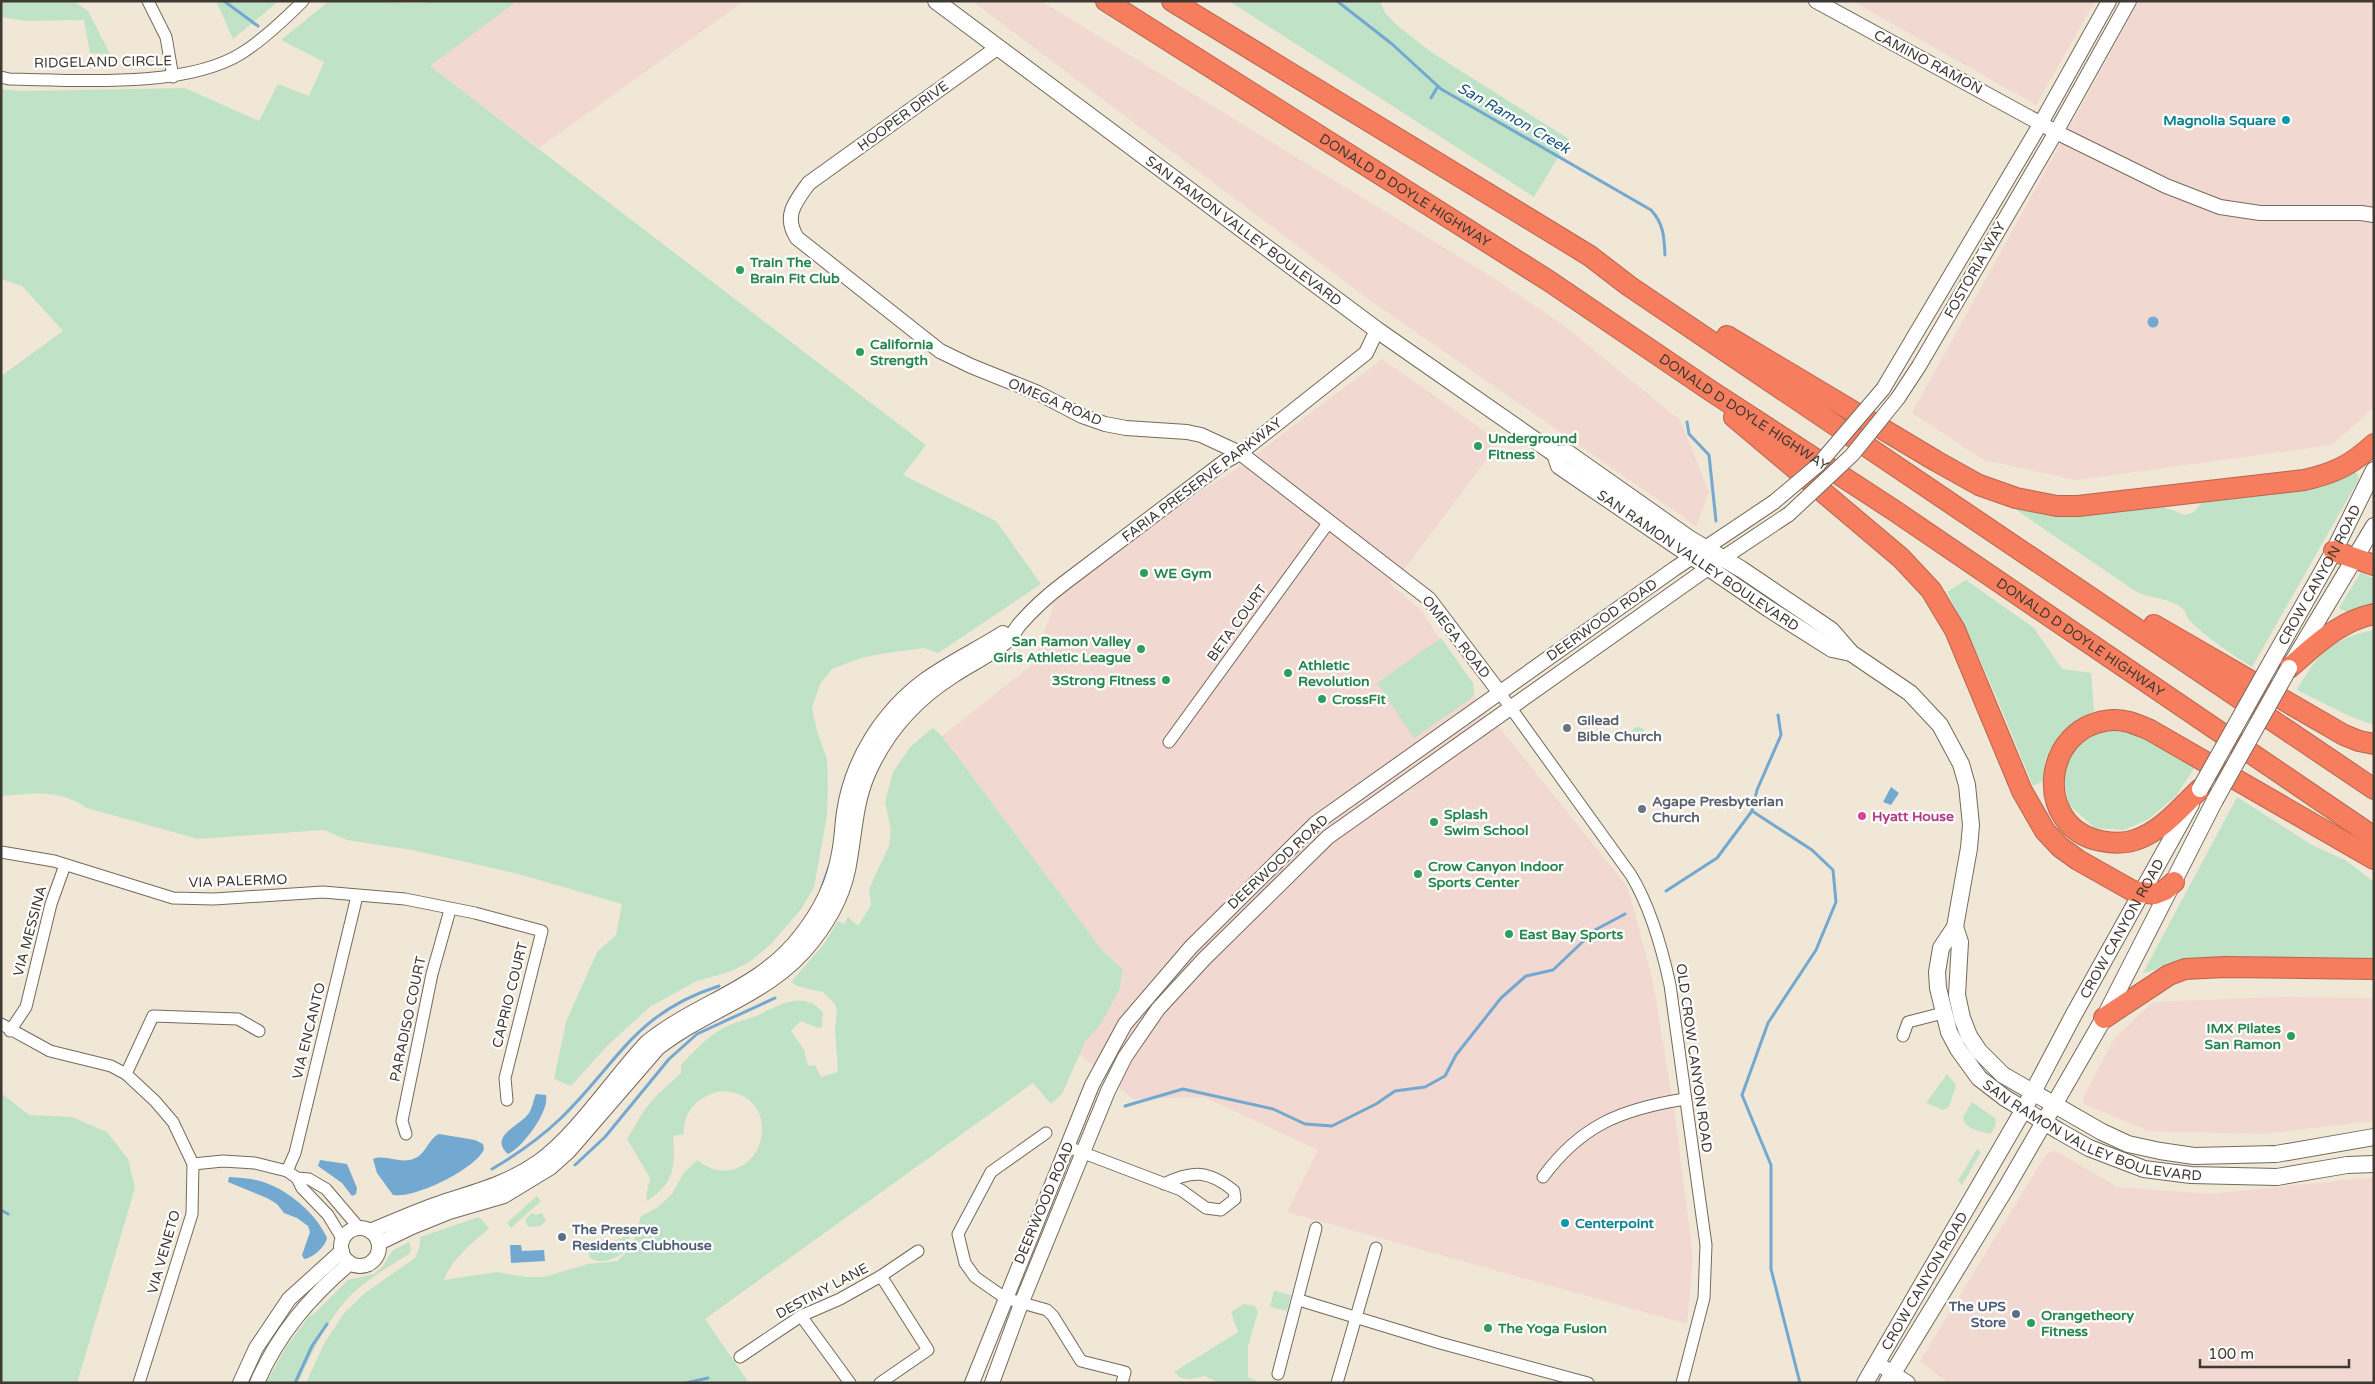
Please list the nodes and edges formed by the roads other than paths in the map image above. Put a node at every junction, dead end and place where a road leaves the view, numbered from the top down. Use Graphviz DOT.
graph roads {
  1 [pos="148,1"];
  2 [pos="303,1"];
  3 [pos="936,1"];
  4 [pos="1106,1"];
  5 [pos="1172,1"];
  6 [pos="1816,1"];
  7 [pos="2109,1"];
  8 [pos="2129,1"];
  9 [pos="997,48"];
  10 [pos="1,77"];
  11 [pos="173,77"];
  12 [pos="2041,123"];
  13 [pos="2056,132"];
  14 [pos="810,184"];
  15 [pos="2374,215"];
  16 [pos="1590,256"];
  17 [pos="1377,330"];
  18 [pos="1711,391"];
  19 [pos="2374,444"];
  20 [pos="1240,453"];
  21 [pos="2374,470"];
  22 [pos="1774,502"];
  23 [pos="1789,514"];
  24 [pos="1330,522"];
  25 [pos="2374,526"];
  26 [pos="2334,551"];
  27 [pos="1699,553"];
  28 [pos="1722,558"];
  29 [pos="2354,558"];
  30 [pos="2037,560"];
  31 [pos="2374,564"];
  32 [pos="1708,568"];
  33 [pos="2374,614"];
  34 [pos="1783,618"];
  35 [pos="1020,625"];
  36 [pos="1831,630"];
  37 [pos="1850,652"];
  38 [pos="2281,663"];
  39 [pos="1500,693"];
  40 [pos="1510,708"];
  41 [pos="1169,742"];
  42 [pos="2374,744"];
  43 [pos="2374,790"];
  44 [pos="2207,794"];
  45 [pos="2374,837"];
  46 [pos="1,852"];
  47 [pos="2374,859"];
  48 [pos="65,865"];
  49 [pos="2174,882"];
  50 [pos="2140,893"];
  51 [pos="358,896"];
  52 [pos="450,910"];
  53 [pos="1955,927"];
  54 [pos="2374,969"];
  55 [pos="1943,1013"];
  56 [pos="2104,1018"];
  57 [pos="6,1028"];
  58 [pos="259,1031"];
  59 [pos="1903,1036"];
  60 [pos="126,1074"];
  61 [pos="2033,1092"];
  62 [pos="1684,1099"];
  63 [pos="508,1100"];
  64 [pos="2054,1105"];
  65 [pos="2024,1109"];
  66 [pos="2045,1123"];
  67 [pos="1046,1133"];
  68 [pos="406,1134"];
  69 [pos="2374,1137"];
  70 [pos="1068,1147"];
  71 [pos="1083,1154"];
  72 [pos="193,1164"];
  73 [pos="2374,1164"];
  74 [pos="292,1174"];
  75 [pos="1543,1177"];
  76 [pos="1164,1184"];
  77 [pos="1316,1228"];
  78 [pos="365,1230"];
  79 [pos="379,1244"];
  80 [pos="343,1245"];
  81 [pos="1376,1248"];
  82 [pos="918,1251"];
  83 [pos="350,1263"];
  84 [pos="881,1276"];
  85 [pos="1005,1298"];
  86 [pos="1299,1300"];
  87 [pos="1021,1304"];
  88 [pos="801,1316"];
  89 [pos="1355,1317"];
  90 [pos="740,1356"];
  91 [pos="1877,1363"];
  92 [pos="1278,1374"];
  93 [pos="1890,1378"];
  94 [pos="139,1383"];
  95 [pos="240,1383"];
  96 [pos="256,1383"];
  97 [pos="850,1383"];
  98 [pos="880,1383"];
  99 [pos="972,1383"];
  100 [pos="992,1383"];
  101 [pos="1122,1383"];
  102 [pos="1337,1383"];
  103 [pos="1588,1383"];
  104 [pos="1682,1383"];
  105 [pos="1865,1383"];
  106 [pos="1908,1383"];
  1 -- 11 [label="street"];
  2 -- 11 [label="street, RIDGELAND CIRCLE"];
  3 -- 9 [label="main road, SAN RAMON VALLEY BOULEVARD"];
  4 -- 18 [label="highway, DONALD D DOYLE HIGHWAY"];
  5 -- 16 [label="highway"];
  6 -- 12 [label="street, CAMINO RAMON"];
  7 -- 12 [label="street, FOSTORIA WAY"];
  8 -- 13 [label="street, FOSTORIA WAY"];
  9 -- 14 [label="street, HOOPER DRIVE"];
  9 -- 17 [label="main road, SAN RAMON VALLEY BOULEVARD"];
  10 -- 11 [label="street, RIDGELAND CIRCLE"];
  12 -- 13 [label="street, CAMINO RAMON"];
  12 -- 22 [label="street, FOSTORIA WAY, bridge"];
  13 -- 15 [label="street, CAMINO RAMON"];
  13 -- 23 [label="street, FOSTORIA WAY, bridge"];
  14 -- 20 [label="street, OMEGA ROAD"];
  16 -- 19 [label="highway"];
  16 -- 30 [label="highway"];
  17 -- 20 [label="street, FARIA PRESERVE PARKWAY"];
  17 -- 27 [label="main road, SAN RAMON VALLEY BOULEVARD"];
  18 -- 45 [label="highway, DONALD D DOYLE HIGHWAY"];
  18 -- 50 [label="highway"];
  20 -- 24 [label="street, OMEGA ROAD"];
  20 -- 35 [label="street, FARIA PRESERVE PARKWAY"];
  21 -- 26 [label="main road, CROW CANYON ROAD"];
  22 -- 27 [label="street, DEERWOOD ROAD"];
  23 -- 28 [label="street, DEERWOOD ROAD"];
  24 -- 39 [label="street, OMEGA ROAD"];
  24 -- 41 [label="street, BETA COURT"];
  25 -- 29 [label="main road, CROW CANYON ROAD"];
  26 -- 29 [label="highway"];
  26 -- 38 [label="main road, CROW CANYON ROAD"];
  27 -- 28 [label="main road, SAN RAMON VALLEY BOULEVARD"];
  27 -- 32 [label="main road, SAN RAMON VALLEY BOULEVARD"];
  27 -- 39 [label="street, DEERWOOD ROAD"];
  28 -- 32 [label="street, DEERWOOD ROAD"];
  28 -- 36 [label="main road, SAN RAMON VALLEY BOULEVARD"];
  29 -- 31 [label="highway"];
  29 -- 38 [label="main road, CROW CANYON ROAD"];
  30 -- 42 [label="highway"];
  30 -- 43 [label="highway"];
  32 -- 34 [label="main road, SAN RAMON VALLEY BOULEVARD"];
  32 -- 40 [label="street, DEERWOOD ROAD"];
  33 -- 38 [label="highway"];
  34 -- 36 [label="main road"];
  34 -- 37 [label="main road, SAN RAMON VALLEY BOULEVARD"];
  35 -- 78 [label="street, FARIA PRESERVE PARKWAY"];
  35 -- 79 [label="street, FARIA PRESERVE PARKWAY"];
  36 -- 37 [label="main road, SAN RAMON VALLEY BOULEVARD"];
  37 -- 53 [label="main road, SAN RAMON VALLEY BOULEVARD"];
  38 -- 44 [label="main road, CROW CANYON ROAD, bridge"];
  39 -- 40 [label="street, OLD CROW CANYON ROAD"];
  39 -- 70 [label="street, DEERWOOD ROAD"];
  40 -- 62 [label="street, OLD CROW CANYON ROAD"];
  40 -- 71 [label="street, DEERWOOD ROAD"];
  44 -- 47 [label="highway"];
  44 -- 49 [label="main road, CROW CANYON ROAD"];
  44 -- 50 [label="main road, CROW CANYON ROAD"];
  46 -- 48 [label="street, VIA PALERMO"];
  48 -- 51 [label="street, VIA PALERMO"];
  48 -- 57 [label="street, VIA MESSINA"];
  49 -- 50 [label="highway"];
  49 -- 56 [label="main road, CROW CANYON ROAD"];
  50 -- 61 [label="main road, CROW CANYON ROAD"];
  51 -- 52 [label="street, VIA PALERMO"];
  51 -- 74 [label="street, VIA ENCANTO"];
  52 -- 63 [label="street, CAPRIO COURT"];
  52 -- 68 [label="street, PARADISO COURT"];
  53 -- 55 [label="main road, SAN RAMON VALLEY BOULEVARD"];
  53 -- 61 [label="main road, SAN RAMON VALLEY BOULEVARD"];
  54 -- 56 [label="highway"];
  55 -- 59 [label="street"];
  55 -- 65 [label="main road, SAN RAMON VALLEY BOULEVARD"];
  56 -- 64 [label="main road, CROW CANYON ROAD"];
  57 -- 60 [label="street, VIA VENETO"];
  58 -- 60 [label="street"];
  60 -- 72 [label="street, VIA VENETO"];
  61 -- 64 [label="main road, SAN RAMON VALLEY BOULEVARD"];
  61 -- 65 [label="main road, CROW CANYON ROAD"];
  62 -- 75 [label="street"];
  62 -- 104 [label="street, OLD CROW CANYON ROAD"];
  64 -- 66 [label="main road, CROW CANYON ROAD"];
  64 -- 69 [label="main road, SAN RAMON VALLEY BOULEVARD"];
  65 -- 66 [label="main road, SAN RAMON VALLEY BOULEVARD"];
  65 -- 91 [label="main road, CROW CANYON ROAD"];
  66 -- 73 [label="main road, SAN RAMON VALLEY BOULEVARD"];
  66 -- 93 [label="main road, CROW CANYON ROAD"];
  67 -- 85 [label="street"];
  70 -- 71 [label="street"];
  70 -- 85 [label="street, DEERWOOD ROAD"];
  71 -- 76 [label="street"];
  71 -- 87 [label="street, DEERWOOD ROAD"];
  72 -- 74 [label="street"];
  72 -- 94 [label="street, VIA VENETO"];
  74 -- 78 [label="street"];
  74 -- 80 [label="street"];
  76 -- 76 [label="street"];
  77 -- 86 [label="street"];
  78 -- 79 [label="street"];
  78 -- 80 [label="street"];
  79 -- 83 [label="street"];
  80 -- 83 [label="street"];
  80 -- 95 [label="street"];
  81 -- 89 [label="street"];
  82 -- 84 [label="street, DESTINY LANE"];
  83 -- 96 [label="street"];
  84 -- 88 [label="street, DESTINY LANE"];
  84 -- 98 [label="street"];
  85 -- 87 [label="street"];
  85 -- 99 [label="street, DEERWOOD ROAD"];
  86 -- 89 [label="street"];
  86 -- 92 [label="street"];
  87 -- 100 [label="street, DEERWOOD ROAD"];
  87 -- 101 [label="street"];
  88 -- 90 [label="street, DESTINY LANE"];
  88 -- 97 [label="street"];
  89 -- 102 [label="street"];
  89 -- 103 [label="street"];
  91 -- 93 [label="street"];
  91 -- 105 [label="main road, CROW CANYON ROAD"];
  93 -- 106 [label="street"];
}
